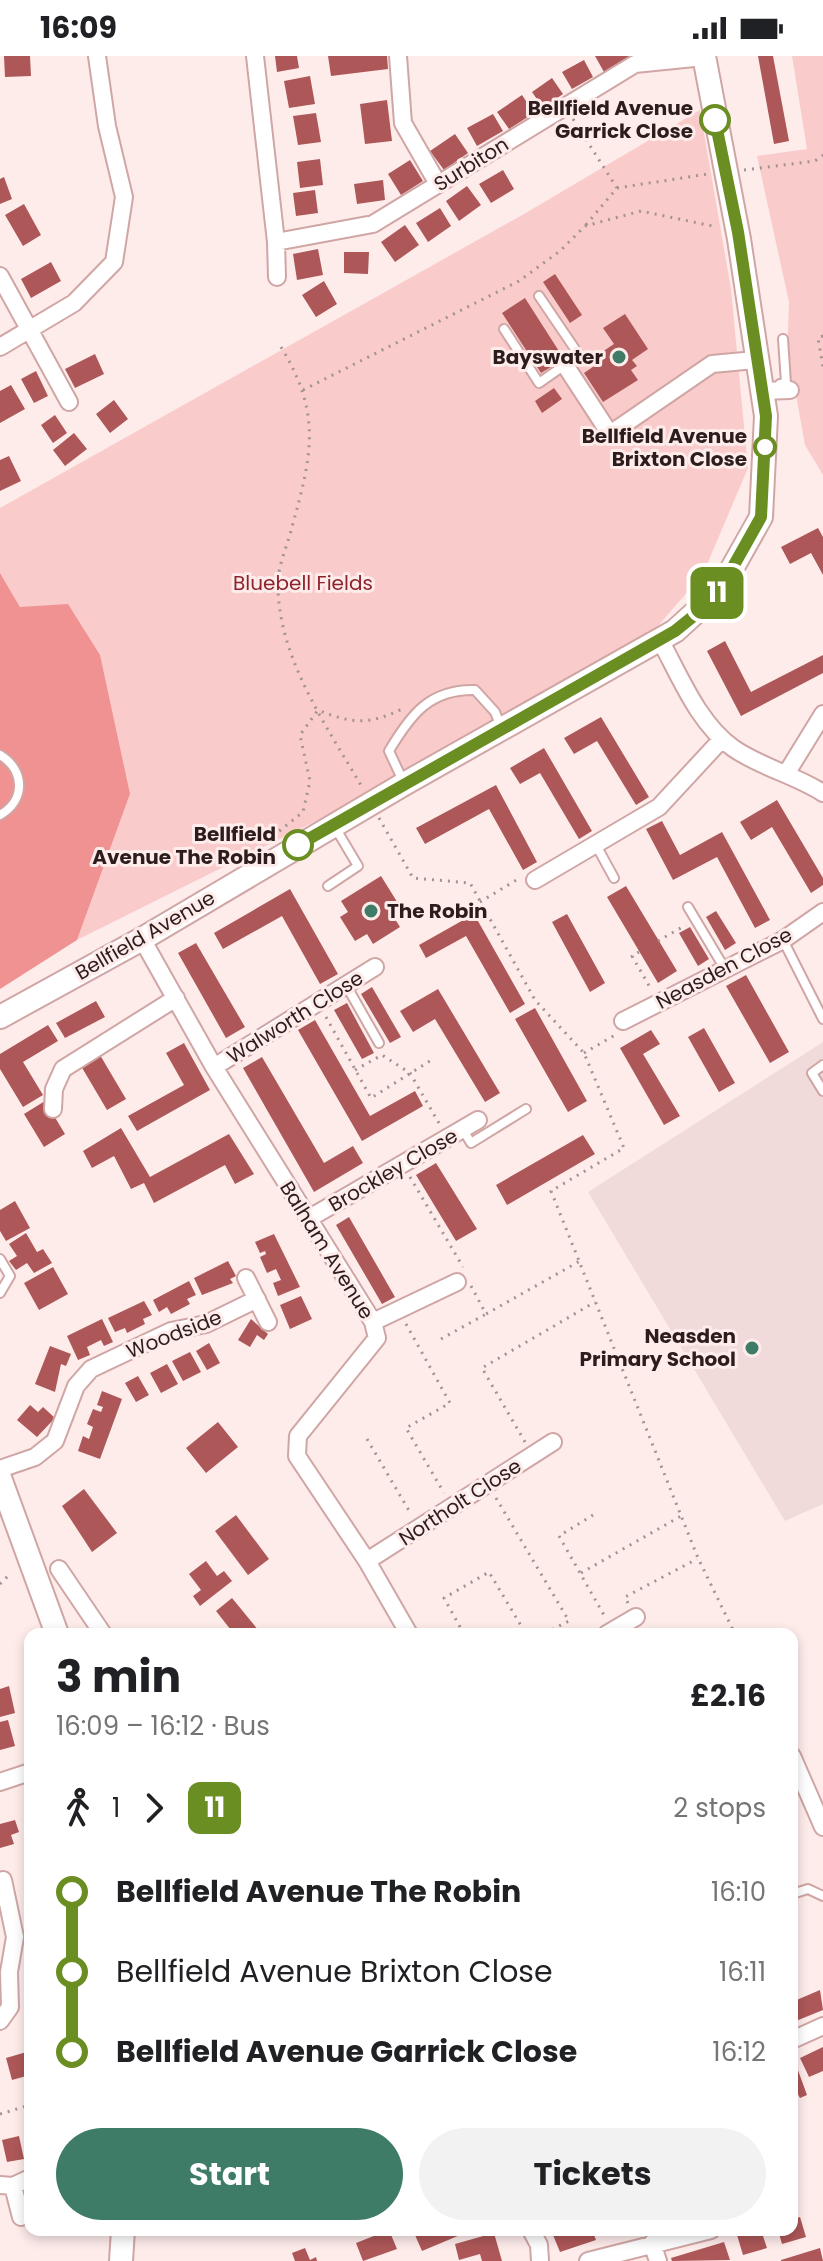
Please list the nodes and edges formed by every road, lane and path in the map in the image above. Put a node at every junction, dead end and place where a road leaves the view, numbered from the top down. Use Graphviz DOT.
graph roads {
  1 [pos="97,56"];
  2 [pos="255,56"];
  3 [pos="398,56"];
  4 [pos="704,57"];
  5 [pos="565,106"];
  6 [pos="438,184"];
  7 [pos="585,226"];
  8 [pos="738,232"];
  9 [pos="276,242"];
  10 [pos="0,276"];
  11 [pos="277,277"];
  12 [pos="539,296"];
  13 [pos="504,329"];
  14 [pos="28,332"];
  15 [pos="823,336"];
  16 [pos="783,339"];
  17 [pos="0,347"];
  18 [pos="281,347"];
  19 [pos="755,360"];
  20 [pos="565,365"];
  21 [pos="823,367"];
  22 [pos="761,388"];
  23 [pos="303,390"];
  24 [pos="790,390"];
  25 [pos="69,402"];
  26 [pos="660,640"];
  27 [pos="403,709"];
  28 [pos="318,710"];
  29 [pos="823,714"];
  30 [pos="501,728"];
  31 [pos="722,739"];
  32 [pos="0,755"];
  33 [pos="786,774"];
  34 [pos="404,784"];
  35 [pos="823,793"];
  36 [pos="371,803"];
  37 [pos="0,815"];
  38 [pos="333,825"];
  39 [pos="273,836"];
  40 [pos="596,845"];
  41 [pos="614,878"];
  42 [pos="535,880"];
  43 [pos="328,886"];
  44 [pos="480,902"];
  45 [pos="688,907"];
  46 [pos="823,912"];
  47 [pos="696,920"];
  48 [pos="142,939"];
  49 [pos="783,940"];
  50 [pos="658,941"];
  51 [pos="639,952"];
  52 [pos="375,967"];
  53 [pos="725,969"];
  54 [pos="346,985"];
  55 [pos="176,998"];
  56 [pos="318,1003"];
  57 [pos="659,1003"];
  58 [pos="0,1017"];
  59 [pos="823,1019"];
  60 [pos="623,1021"];
  61 [pos="379,1043"];
  62 [pos="584,1053"];
  63 [pos="433,1059"];
  64 [pos="823,1065"];
  65 [pos="214,1067"];
  66 [pos="355,1070"];
  67 [pos="410,1073"];
  68 [pos="823,1091"];
  69 [pos="53,1109"];
  70 [pos="526,1109"];
  71 [pos="478,1120"];
  72 [pos="442,1128"];
  73 [pos="462,1129"];
  74 [pos="402,1163"];
  75 [pos="308,1219"];
  76 [pos="0,1259"];
  77 [pos="580,1261"];
  78 [pos="246,1278"];
  79 [pos="461,1279"];
  80 [pos="0,1293"];
  81 [pos="257,1299"];
  82 [pos="596,1301"];
  83 [pos="398,1310"];
  84 [pos="486,1314"];
  85 [pos="268,1322"];
  86 [pos="373,1322"];
  87 [pos="441,1339"];
  88 [pos="367,1439"];
  89 [pos="553,1442"];
  90 [pos="533,1455"];
  91 [pos="0,1469"];
  92 [pos="0,1478"];
  93 [pos="488,1484"];
  94 [pos="452,1507"];
  95 [pos="593,1515"];
  96 [pos="681,1516"];
  97 [pos="419,1528"];
  98 [pos="698,1558"];
  99 [pos="367,1561"];
  100 [pos="59,1569"];
  101 [pos="11,1573"];
  102 [pos="581,1573"];
  103 [pos="0,1584"];
  104 [pos="636,1617"];
  105 [pos="55,1628"];
  106 [pos="99,1628"];
  107 [pos="406,1628"];
  108 [pos="461,1628"];
  109 [pos="522,1628"];
  110 [pos="555,1628"];
  111 [pos="608,1628"];
  112 [pos="617,1628"];
  113 [pos="732,1628"];
  114 [pos="798,1770"];
  115 [pos="24,1774"];
  116 [pos="0,1782"];
  117 [pos="823,1827"];
  118 [pos="3,1892"];
  119 [pos="798,1892"];
  120 [pos="823,1896"];
  121 [pos="0,2021"];
  122 [pos="823,2026"];
  123 [pos="798,2037"];
  124 [pos="24,2107"];
  125 [pos="0,2114"];
  126 [pos="6,2185"];
  127 [pos="21,2217"];
  128 [pos="123,2236"];
  129 [pos="534,2236"];
  130 [pos="684,2236"];
  131 [pos="652,2243"];
  132 [pos="121,2261"];
  133 [pos="540,2261"];
  134 [pos="588,2261"];
  135 [pos="658,2261"];
  1 -- 14 [label="street"];
  2 -- 9 [label="street"];
  3 -- 6 [label="street"];
  4 -- 5 [label="street, Surbiton"];
  4 -- 8 [label="street, Bellfield Avenue"];
  5 -- 6 [label="street, Surbiton"];
  5 -- 7 [label="path"];
  6 -- 9 [label="street, Surbiton"];
  7 -- 8 [label="path"];
  7 -- 23 [label="path"];
  8 -- 19 [label="street, Bellfield Avenue"];
  9 -- 11 [label="street"];
  10 -- 14 [label="street"];
  12 -- 20 [label="lane"];
  13 -- 20 [label="lane"];
  14 -- 17 [label="street"];
  14 -- 25 [label="street"];
  15 -- 21 [label="path"];
  16 -- 22 [label="lane"];
  18 -- 23 [label="path"];
  19 -- 20 [label="street"];
  19 -- 22 [label="street, Bellfield Avenue"];
  22 -- 24 [label="street"];
  22 -- 26 [label="street, Bellfield Avenue"];
  23 -- 28 [label="path"];
  26 -- 30 [label="street, Bellfield Avenue"];
  26 -- 31 [label="street"];
  27 -- 28 [label="path"];
  28 -- 36 [label="path"];
  28 -- 39 [label="path"];
  29 -- 33 [label="street"];
  30 -- 34 [label="street, Bellfield Avenue"];
  30 -- 34 [label="lane"];
  31 -- 33 [label="street"];
  31 -- 40 [label="street"];
  32 -- 37 [label="lane"];
  33 -- 35 [label="street"];
  34 -- 36 [label="street, Bellfield Avenue"];
  36 -- 38 [label="street, Bellfield Avenue"];
  36 -- 44 [label="path"];
  38 -- 43 [label="lane"];
  38 -- 48 [label="street, Bellfield Avenue"];
  40 -- 41 [label="lane"];
  40 -- 42 [label="street"];
  42 -- 44 [label="path"];
  44 -- 62 [label="path"];
  45 -- 47 [label="lane"];
  46 -- 49 [label="street, Neasden Close"];
  47 -- 50 [label="path"];
  47 -- 53 [label="lane"];
  48 -- 55 [label="street, Balham Avenue"];
  48 -- 58 [label="street, Bellfield Avenue"];
  49 -- 53 [label="street, Neasden Close"];
  49 -- 59 [label="lane"];
  51 -- 57 [label="path"];
  52 -- 54 [label="street, Walworth Close"];
  53 -- 57 [label="street, Neasden Close"];
  54 -- 56 [label="street, Walworth Close"];
  54 -- 61 [label="lane"];
  55 -- 65 [label="street, Balham Avenue"];
  55 -- 69 [label="street"];
  56 -- 65 [label="street, Walworth Close"];
  56 -- 66 [label="path"];
  57 -- 60 [label="street, Neasden Close"];
  60 -- 62 [label="path"];
  62 -- 77 [label="path"];
  63 -- 67 [label="path"];
  64 -- 68 [label="lane"];
  65 -- 75 [label="street, Balham Avenue"];
  66 -- 67 [label="path"];
  66 -- 67 [label="path"];
  67 -- 72 [label="path"];
  70 -- 73 [label="lane"];
  71 -- 73 [label="street, Brockley Close"];
  73 -- 74 [label="street, Brockley Close"];
  74 -- 75 [label="street, Brockley Close"];
  74 -- 79 [label="path"];
  75 -- 86 [label="street, Balham Avenue"];
  76 -- 80 [label="lane"];
  77 -- 82 [label="path"];
  77 -- 84 [label="path"];
  78 -- 81 [label="street"];
  79 -- 83 [label="street"];
  79 -- 84 [label="path"];
  81 -- 85 [label="street"];
  81 -- 91 [label="street, Woodside"];
  82 -- 90 [label="path"];
  82 -- 96 [label="path"];
  83 -- 86 [label="street"];
  83 -- 94 [label="path"];
  84 -- 87 [label="path"];
  86 -- 99 [label="street, Balham Avenue"];
  88 -- 97 [label="path"];
  89 -- 90 [label="street, Northolt Close"];
  90 -- 93 [label="street, Northolt Close"];
  92 -- 105 [label="street"];
  93 -- 94 [label="street, Northolt Close"];
  93 -- 110 [label="path"];
  94 -- 97 [label="street, Northolt Close"];
  95 -- 102 [label="path"];
  96 -- 98 [label="path"];
  96 -- 102 [label="path"];
  97 -- 99 [label="street, Northolt Close"];
  98 -- 104 [label="path"];
  98 -- 113 [label="path"];
  99 -- 107 [label="street, Balham Avenue"];
  100 -- 106 [label="street"];
  101 -- 103 [label="path"];
  102 -- 111 [label="path"];
  104 -- 112 [label="street"];
  108 -- 109 [label="path"];
  114 -- 117 [label="street"];
  115 -- 116 [label="street"];
  118 -- 121 [label="street"];
  119 -- 120 [label="lane"];
  122 -- 123 [label="street"];
  124 -- 125 [label="path"];
  126 -- 127 [label="street"];
  128 -- 132 [label="street"];
  129 -- 133 [label="street"];
  130 -- 131 [label="street"];
  131 -- 134 [label="street"];
  131 -- 135 [label="street"];
}
